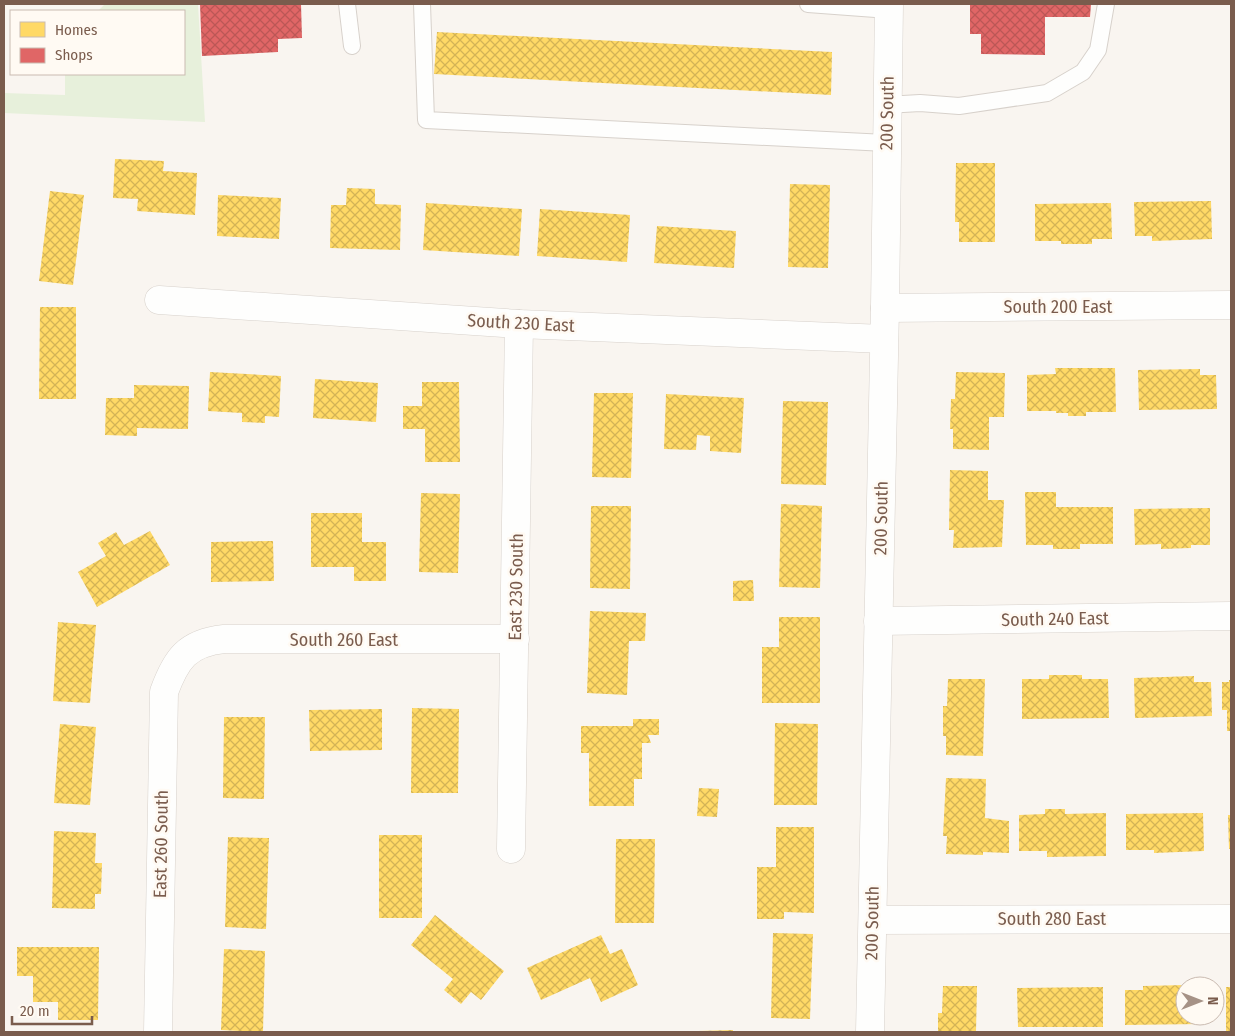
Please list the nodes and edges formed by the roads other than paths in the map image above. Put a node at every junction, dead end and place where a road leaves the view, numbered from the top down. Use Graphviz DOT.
graph roads {
  1 [pos="347,4"];
  2 [pos="422,4"];
  3 [pos="808,4"];
  4 [pos="1106,4"];
  5 [pos="889,7"];
  6 [pos="352,46"];
  7 [pos="886,105"];
  8 [pos="886,142"];
  9 [pos="159,300"];
  10 [pos="1231,306"];
  11 [pos="885,308"];
  12 [pos="519,324"];
  13 [pos="884,339"];
  14 [pos="1231,616"];
  15 [pos="878,622"];
  16 [pos="515,639"];
  17 [pos="180,659"];
  18 [pos="511,849"];
  19 [pos="1231,919"];
  20 [pos="872,920"];
  21 [pos="158,1032"];
  22 [pos="870,1032"];
  1 -- 6 [label="lane"];
  2 -- 8 [label="lane"];
  3 -- 5 [label="lane"];
  4 -- 7 [label="lane"];
  5 -- 7 [label="street, 200 South"];
  7 -- 8 [label="street, 200 South"];
  8 -- 11 [label="street, 200 South"];
  9 -- 12 [label="street, South 230 East"];
  10 -- 11 [label="street, South 200 East"];
  11 -- 13 [label="street, 200 South"];
  12 -- 13 [label="street, South 230 East"];
  12 -- 16 [label="street, East 230 South"];
  13 -- 15 [label="street, 200 South"];
  14 -- 15 [label="street, South 240 East"];
  15 -- 20 [label="street, 200 South"];
  16 -- 17 [label="street, South 260 East"];
  16 -- 18 [label="street, East 230 South"];
  17 -- 21 [label="street, East 260 South"];
  19 -- 20 [label="street, South 280 East"];
  20 -- 22 [label="street, 200 South"];
}
